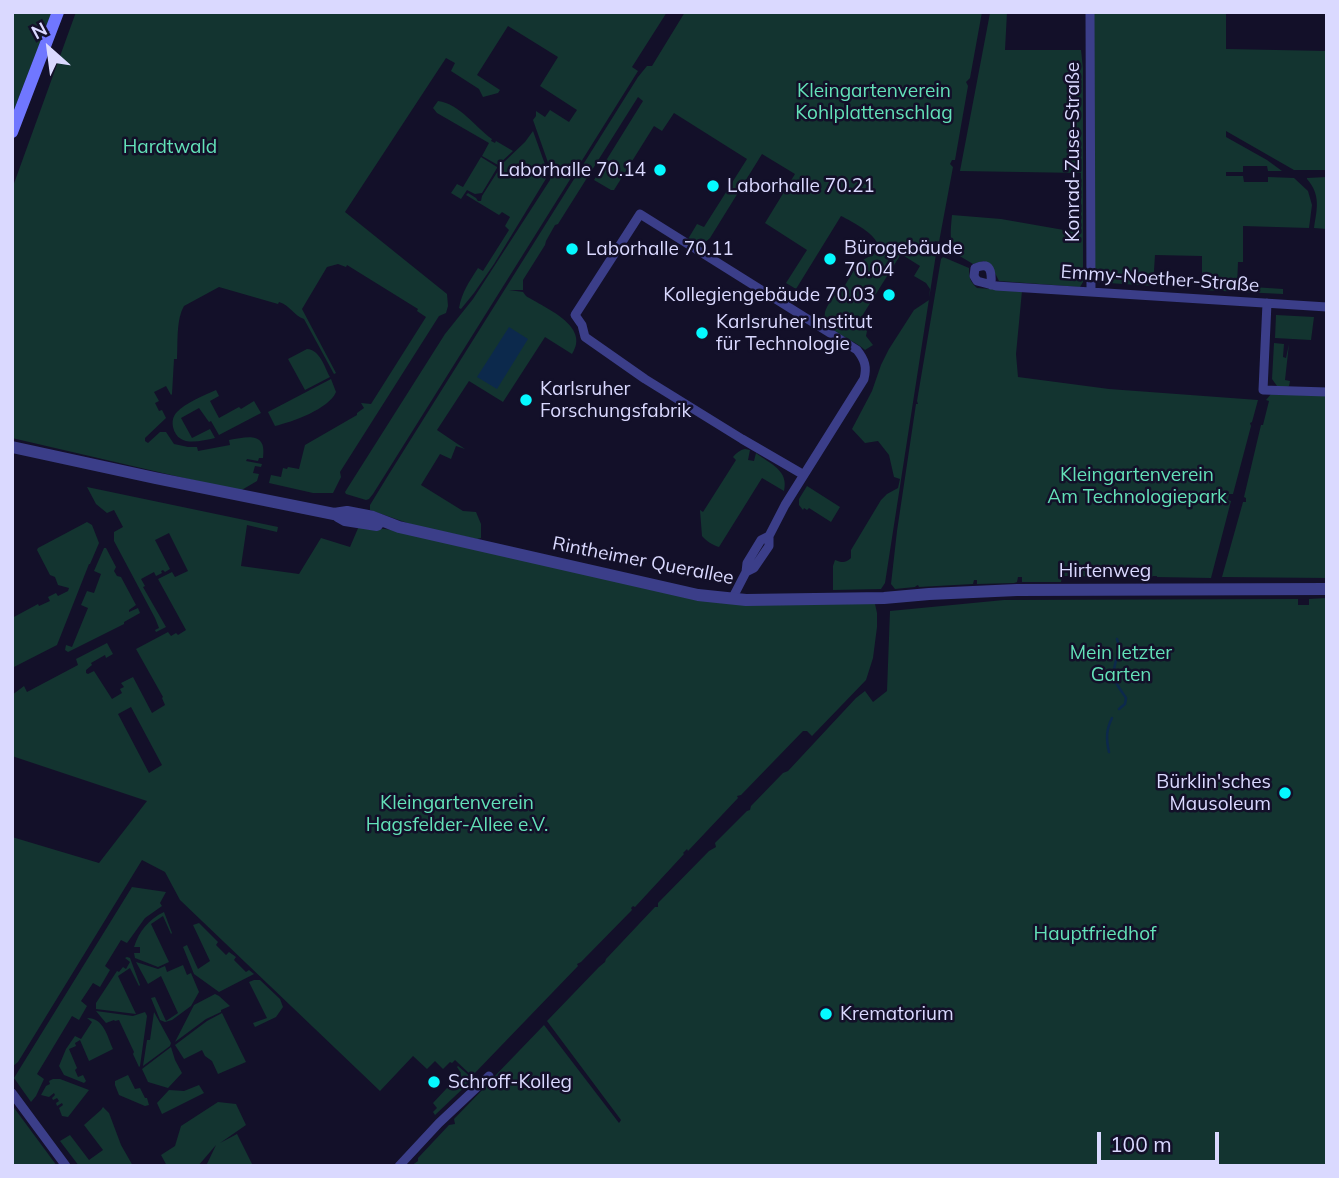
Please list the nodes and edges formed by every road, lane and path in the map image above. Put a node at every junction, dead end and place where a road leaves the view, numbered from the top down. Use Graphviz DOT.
graph roads {
  1 [pos="58,12"];
  2 [pos="1090,12"];
  3 [pos="12,132"];
  4 [pos="991,285"];
  5 [pos="1091,292"];
  6 [pos="1267,303"];
  7 [pos="1327,307"];
  8 [pos="1327,392"];
  9 [pos="12,447"];
  10 [pos="804,475"];
  11 [pos="1327,589"];
  12 [pos="884,598"];
  13 [pos="732,599"];
  14 [pos="489,1076"];
  15 [pos="12,1093"];
  16 [pos="66,1166"];
  17 [pos="399,1166"];
  1 -- 3 [label="main road"];
  2 -- 5 [label="street, Konrad-Zuse-Straße"];
  4 -- 5 [label="street, Emmy-Noether-Straße"];
  5 -- 6 [label="street, Emmy-Noether-Straße"];
  6 -- 7 [label="street, Emmy-Noether-Straße"];
  6 -- 8 [label="street"];
  9 -- 13 [label="street, Rintheimer Querallee"];
  10 -- 10 [label="street"];
  10 -- 13 [label="street"];
  11 -- 12 [label="street, Hirtenweg"];
  12 -- 13 [label="street, Rintheimer Querallee"];
  14 -- 17 [label="street"];
  15 -- 16 [label="street"];
}
